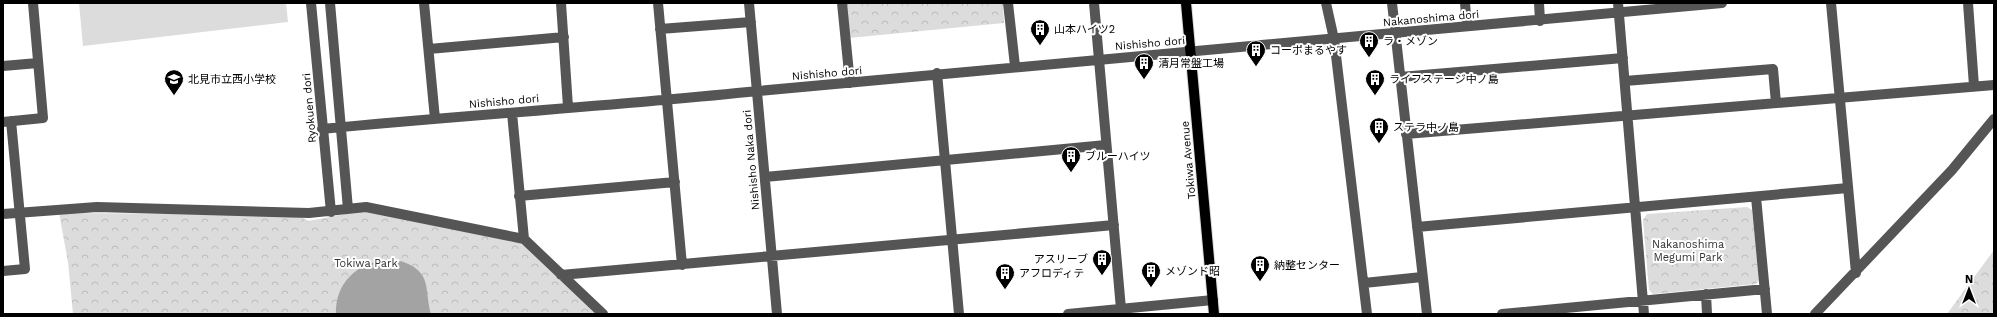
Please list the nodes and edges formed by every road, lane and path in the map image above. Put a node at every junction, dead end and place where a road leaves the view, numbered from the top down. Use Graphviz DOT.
graph roads {
  1 [pos="33,3"];
  2 [pos="311,3"];
  3 [pos="330,3"];
  4 [pos="424,3"];
  5 [pos="561,3"];
  6 [pos="658,3"];
  7 [pos="749,3"];
  8 [pos="842,3"];
  9 [pos="1008,3"];
  10 [pos="1094,3"];
  11 [pos="1186,3"];
  12 [pos="1326,3"];
  13 [pos="1392,3"];
  14 [pos="1465,3"];
  15 [pos="1539,3"];
  16 [pos="1722,3"];
  17 [pos="1831,3"];
  18 [pos="1968,3"];
  19 [pos="1686,5"];
  20 [pos="1618,8"];
  21 [pos="1540,21"];
  22 [pos="751,22"];
  23 [pos="1467,26"];
  24 [pos="660,29"];
  25 [pos="1395,34"];
  26 [pos="564,37"];
  27 [pos="1334,39"];
  28 [pos="429,50"];
  29 [pos="1190,51"];
  30 [pos="1622,58"];
  31 [pos="1099,60"];
  32 [pos="38,63"];
  33 [pos="3,66"];
  34 [pos="1015,66"];
  35 [pos="937,74"];
  36 [pos="1400,77"];
  37 [pos="1625,81"];
  38 [pos="850,83"];
  39 [pos="1994,84"];
  40 [pos="1974,86"];
  41 [pos="757,92"];
  42 [pos="1839,97"];
  43 [pos="667,99"];
  44 [pos="1776,103"];
  45 [pos="568,107"];
  46 [pos="512,113"];
  47 [pos="1628,115"];
  48 [pos="435,119"];
  49 [pos="1994,119"];
  50 [pos="7,121"];
  51 [pos="341,128"];
  52 [pos="322,129"];
  53 [pos="1406,134"];
  54 [pos="1106,145"];
  55 [pos="946,160"];
  56 [pos="765,177"];
  57 [pos="675,182"];
  58 [pos="1848,188"];
  59 [pos="519,196"];
  60 [pos="1756,197"];
  61 [pos="1634,208"];
  62 [pos="348,209"];
  63 [pos="19,212"];
  64 [pos="331,212"];
  65 [pos="3,214"];
  66 [pos="1114,225"];
  67 [pos="1417,227"];
  68 [pos="524,239"];
  69 [pos="953,239"];
  70 [pos="771,256"];
  71 [pos="682,265"];
  72 [pos="3,271"];
  73 [pos="1856,273"];
  74 [pos="561,274"];
  75 [pos="1422,277"];
  76 [pos="1364,283"];
  77 [pos="1765,289"];
  78 [pos="1706,294"];
  79 [pos="1213,300"];
  80 [pos="1643,300"];
  81 [pos="1121,309"];
  82 [pos="602,314"];
  83 [pos="777,314"];
  84 [pos="959,314"];
  85 [pos="1068,314"];
  86 [pos="1214,314"];
  87 [pos="1367,314"];
  88 [pos="1427,314"];
  89 [pos="1502,314"];
  90 [pos="1644,314"];
  91 [pos="1708,314"];
  92 [pos="1767,314"];
  93 [pos="1815,314"];
  1 -- 32 [label="street"];
  2 -- 52 [label="street, Ryokuen dori"];
  3 -- 51 [label="street"];
  4 -- 28 [label="street"];
  5 -- 26 [label="street"];
  6 -- 24 [label="street"];
  7 -- 22 [label="street, Nishisho Naka dori"];
  8 -- 38 [label="street"];
  9 -- 34 [label="street"];
  10 -- 31 [label="street"];
  11 -- 29 [label="main road, Tokiwa Avenue"];
  12 -- 27 [label="street"];
  13 -- 25 [label="street"];
  14 -- 23 [label="street"];
  15 -- 21 [label="street"];
  16 -- 19 [label="street, Nakanoshima dori"];
  17 -- 42 [label="street"];
  18 -- 40 [label="street"];
  19 -- 20 [label="street, Nakanoshima dori"];
  20 -- 21 [label="street, Nakanoshima dori"];
  20 -- 30 [label="street"];
  21 -- 23 [label="street, Nakanoshima dori"];
  22 -- 24 [label="street"];
  22 -- 41 [label="street, Nishisho Naka dori"];
  23 -- 25 [label="street, Nakanoshima dori"];
  24 -- 43 [label="street"];
  25 -- 27 [label="street, Nakanoshima dori"];
  25 -- 36 [label="street"];
  26 -- 28 [label="street"];
  26 -- 45 [label="street"];
  27 -- 29 [label="street, Nishisho dori"];
  27 -- 76 [label="street"];
  28 -- 48 [label="street"];
  29 -- 31 [label="street, Nishisho dori"];
  29 -- 79 [label="main road, Tokiwa Avenue"];
  30 -- 36 [label="street"];
  30 -- 37 [label="street"];
  31 -- 34 [label="street, Nishisho dori"];
  31 -- 54 [label="street"];
  32 -- 33 [label="street"];
  32 -- 50 [label="street"];
  34 -- 35 [label="street, Nishisho dori"];
  35 -- 38 [label="street, Nishisho dori"];
  35 -- 55 [label="street"];
  36 -- 53 [label="street"];
  37 -- 44 [label="street"];
  37 -- 47 [label="street"];
  38 -- 41 [label="street, Nishisho dori"];
  39 -- 40 [label="street"];
  40 -- 42 [label="street"];
  41 -- 43 [label="street, Nishisho dori"];
  41 -- 56 [label="street, Nishisho Naka dori"];
  42 -- 44 [label="street"];
  42 -- 58 [label="street"];
  43 -- 45 [label="street, Nishisho dori"];
  43 -- 57 [label="street"];
  44 -- 47 [label="street"];
  45 -- 46 [label="street, Nishisho dori"];
  46 -- 48 [label="street, Nishisho dori"];
  46 -- 59 [label="street"];
  47 -- 53 [label="street"];
  47 -- 61 [label="street"];
  48 -- 51 [label="street, Nishisho dori"];
  49 -- 73 [label="street"];
  50 -- 63 [label="street"];
  51 -- 52 [label="street, Nishisho dori"];
  51 -- 62 [label="street"];
  52 -- 64 [label="street, Ryokuen dori"];
  53 -- 67 [label="street"];
  54 -- 55 [label="street"];
  54 -- 66 [label="street"];
  55 -- 56 [label="street"];
  55 -- 69 [label="street"];
  56 -- 70 [label="street, Nishisho Naka dori"];
  57 -- 59 [label="street"];
  57 -- 71 [label="street"];
  58 -- 60 [label="street"];
  58 -- 73 [label="street"];
  59 -- 68 [label="street"];
  60 -- 61 [label="street"];
  60 -- 77 [label="street"];
  61 -- 67 [label="street"];
  61 -- 80 [label="street"];
  62 -- 64 [label="street"];
  62 -- 68 [label="street"];
  63 -- 64 [label="street"];
  63 -- 65 [label="street"];
  63 -- 72 [label="street"];
  66 -- 69 [label="street"];
  66 -- 81 [label="street"];
  67 -- 75 [label="street"];
  68 -- 74 [label="street"];
  69 -- 70 [label="street"];
  69 -- 84 [label="street"];
  70 -- 71 [label="street"];
  70 -- 83 [label="street, Nishisho Naka dori"];
  71 -- 74 [label="street"];
  73 -- 93 [label="street"];
  74 -- 82 [label="street"];
  75 -- 76 [label="street"];
  75 -- 88 [label="street"];
  76 -- 87 [label="street"];
  77 -- 78 [label="street"];
  77 -- 92 [label="street"];
  78 -- 80 [label="street"];
  78 -- 91 [label="street"];
  79 -- 81 [label="street"];
  79 -- 86 [label="main road, Tokiwa Avenue"];
  80 -- 89 [label="street"];
  80 -- 90 [label="street"];
  81 -- 85 [label="street"];
}
